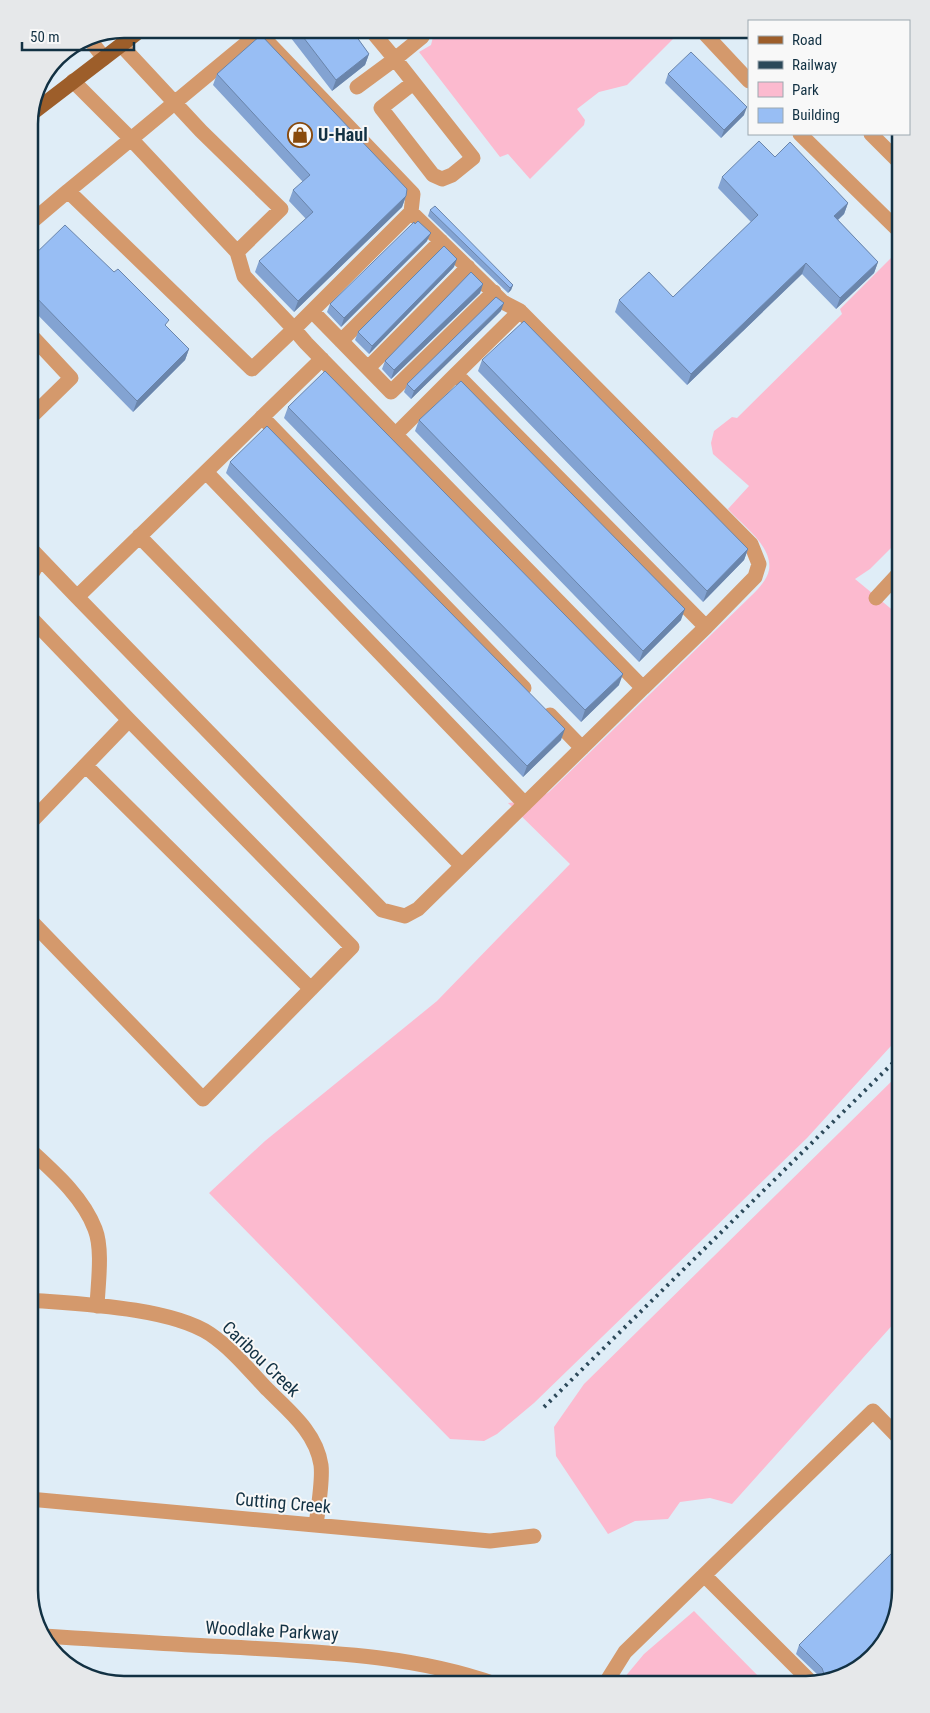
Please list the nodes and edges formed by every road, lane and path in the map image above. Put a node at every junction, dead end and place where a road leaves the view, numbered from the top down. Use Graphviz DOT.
graph roads {
  1 [pos="129,38"];
  2 [pos="253,38"];
  3 [pos="264,38"];
  4 [pos="377,38"];
  5 [pos="421,38"];
  6 [pos="709,38"];
  7 [pos="93,43"];
  8 [pos="121,44"];
  9 [pos="104,58"];
  10 [pos="394,60"];
  11 [pos="74,81"];
  12 [pos="748,81"];
  13 [pos="413,83"];
  14 [pos="356,87"];
  15 [pos="175,102"];
  16 [pos="39,107"];
  17 [pos="801,135"];
  18 [pos="873,135"];
  19 [pos="131,139"];
  20 [pos="892,155"];
  21 [pos="68,191"];
  22 [pos="411,212"];
  23 [pos="38,216"];
  24 [pos="892,224"];
  25 [pos="441,241"];
  26 [pos="237,252"];
  27 [pos="468,267"];
  28 [pos="494,292"];
  29 [pos="312,311"];
  30 [pos="520,311"];
  31 [pos="294,329"];
  32 [pos="341,341"];
  33 [pos="38,343"];
  34 [pos="322,359"];
  35 [pos="368,368"];
  36 [pos="456,374"];
  37 [pos="38,410"];
  38 [pos="262,417"];
  39 [pos="395,435"];
  40 [pos="206,472"];
  41 [pos="139,536"];
  42 [pos="40,558"];
  43 [pos="38,562"];
  44 [pos="892,583"];
  45 [pos="77,597"];
  46 [pos="876,598"];
  47 [pos="38,624"];
  48 [pos="706,626"];
  49 [pos="643,688"];
  50 [pos="129,720"];
  51 [pos="582,748"];
  52 [pos="86,766"];
  53 [pos="525,804"];
  54 [pos="38,815"];
  55 [pos="462,866"];
  56 [pos="38,927"];
  57 [pos="311,989"];
  58 [pos="38,1157"];
  59 [pos="38,1301"];
  60 [pos="97,1306"];
  61 [pos="892,1431"];
  62 [pos="38,1500"];
  63 [pos="316,1525"];
  64 [pos="534,1536"];
  65 [pos="704,1575"];
  66 [pos="51,1637"];
  67 [pos="469,1676"];
  68 [pos="610,1676"];
  69 [pos="805,1676"];
  1 -- 8 [label="main road"];
  2 -- 15 [label="street"];
  3 -- 22 [label="street"];
  4 -- 10 [label="street"];
  5 -- 10 [label="street"];
  6 -- 12 [label="street"];
  7 -- 9 [label="street"];
  8 -- 9 [label="main road"];
  8 -- 15 [label="street"];
  9 -- 11 [label="main road"];
  10 -- 13 [label="street"];
  10 -- 14 [label="street"];
  11 -- 16 [label="main road"];
  11 -- 19 [label="street"];
  13 -- 13 [label="street"];
  15 -- 19 [label="street"];
  15 -- 26 [label="street"];
  17 -- 24 [label="street"];
  18 -- 20 [label="street"];
  19 -- 21 [label="street"];
  19 -- 26 [label="street"];
  21 -- 23 [label="street"];
  21 -- 31 [label="street"];
  22 -- 25 [label="street"];
  22 -- 29 [label="street"];
  25 -- 27 [label="street"];
  25 -- 32 [label="street"];
  26 -- 31 [label="street"];
  27 -- 28 [label="street"];
  27 -- 35 [label="street"];
  28 -- 30 [label="street"];
  28 -- 35 [label="street"];
  29 -- 31 [label="street"];
  29 -- 32 [label="street"];
  30 -- 36 [label="street"];
  30 -- 48 [label="street"];
  31 -- 34 [label="street"];
  32 -- 35 [label="street"];
  33 -- 37 [label="street"];
  34 -- 38 [label="street"];
  34 -- 39 [label="street"];
  36 -- 39 [label="street"];
  36 -- 48 [label="street"];
  38 -- 40 [label="street"];
  38 -- 51 [label="street"];
  39 -- 49 [label="street"];
  40 -- 41 [label="street"];
  40 -- 53 [label="street"];
  41 -- 45 [label="street"];
  41 -- 55 [label="street"];
  42 -- 43 [label="street"];
  42 -- 45 [label="street"];
  44 -- 46 [label="street"];
  45 -- 55 [label="street"];
  47 -- 50 [label="street"];
  48 -- 49 [label="street"];
  49 -- 51 [label="street"];
  50 -- 52 [label="street"];
  50 -- 57 [label="street"];
  51 -- 53 [label="street"];
  52 -- 54 [label="street"];
  52 -- 57 [label="street"];
  53 -- 55 [label="street"];
  56 -- 57 [label="street"];
  58 -- 60 [label="street"];
  59 -- 60 [label="street, Caribou Creek"];
  60 -- 63 [label="street, Caribou Creek"];
  61 -- 65 [label="street"];
  62 -- 63 [label="street, Cutting Creek"];
  63 -- 64 [label="street, Cutting Creek"];
  65 -- 68 [label="street"];
  65 -- 69 [label="street"];
  66 -- 67 [label="street, Woodlake Parkway"];
}
